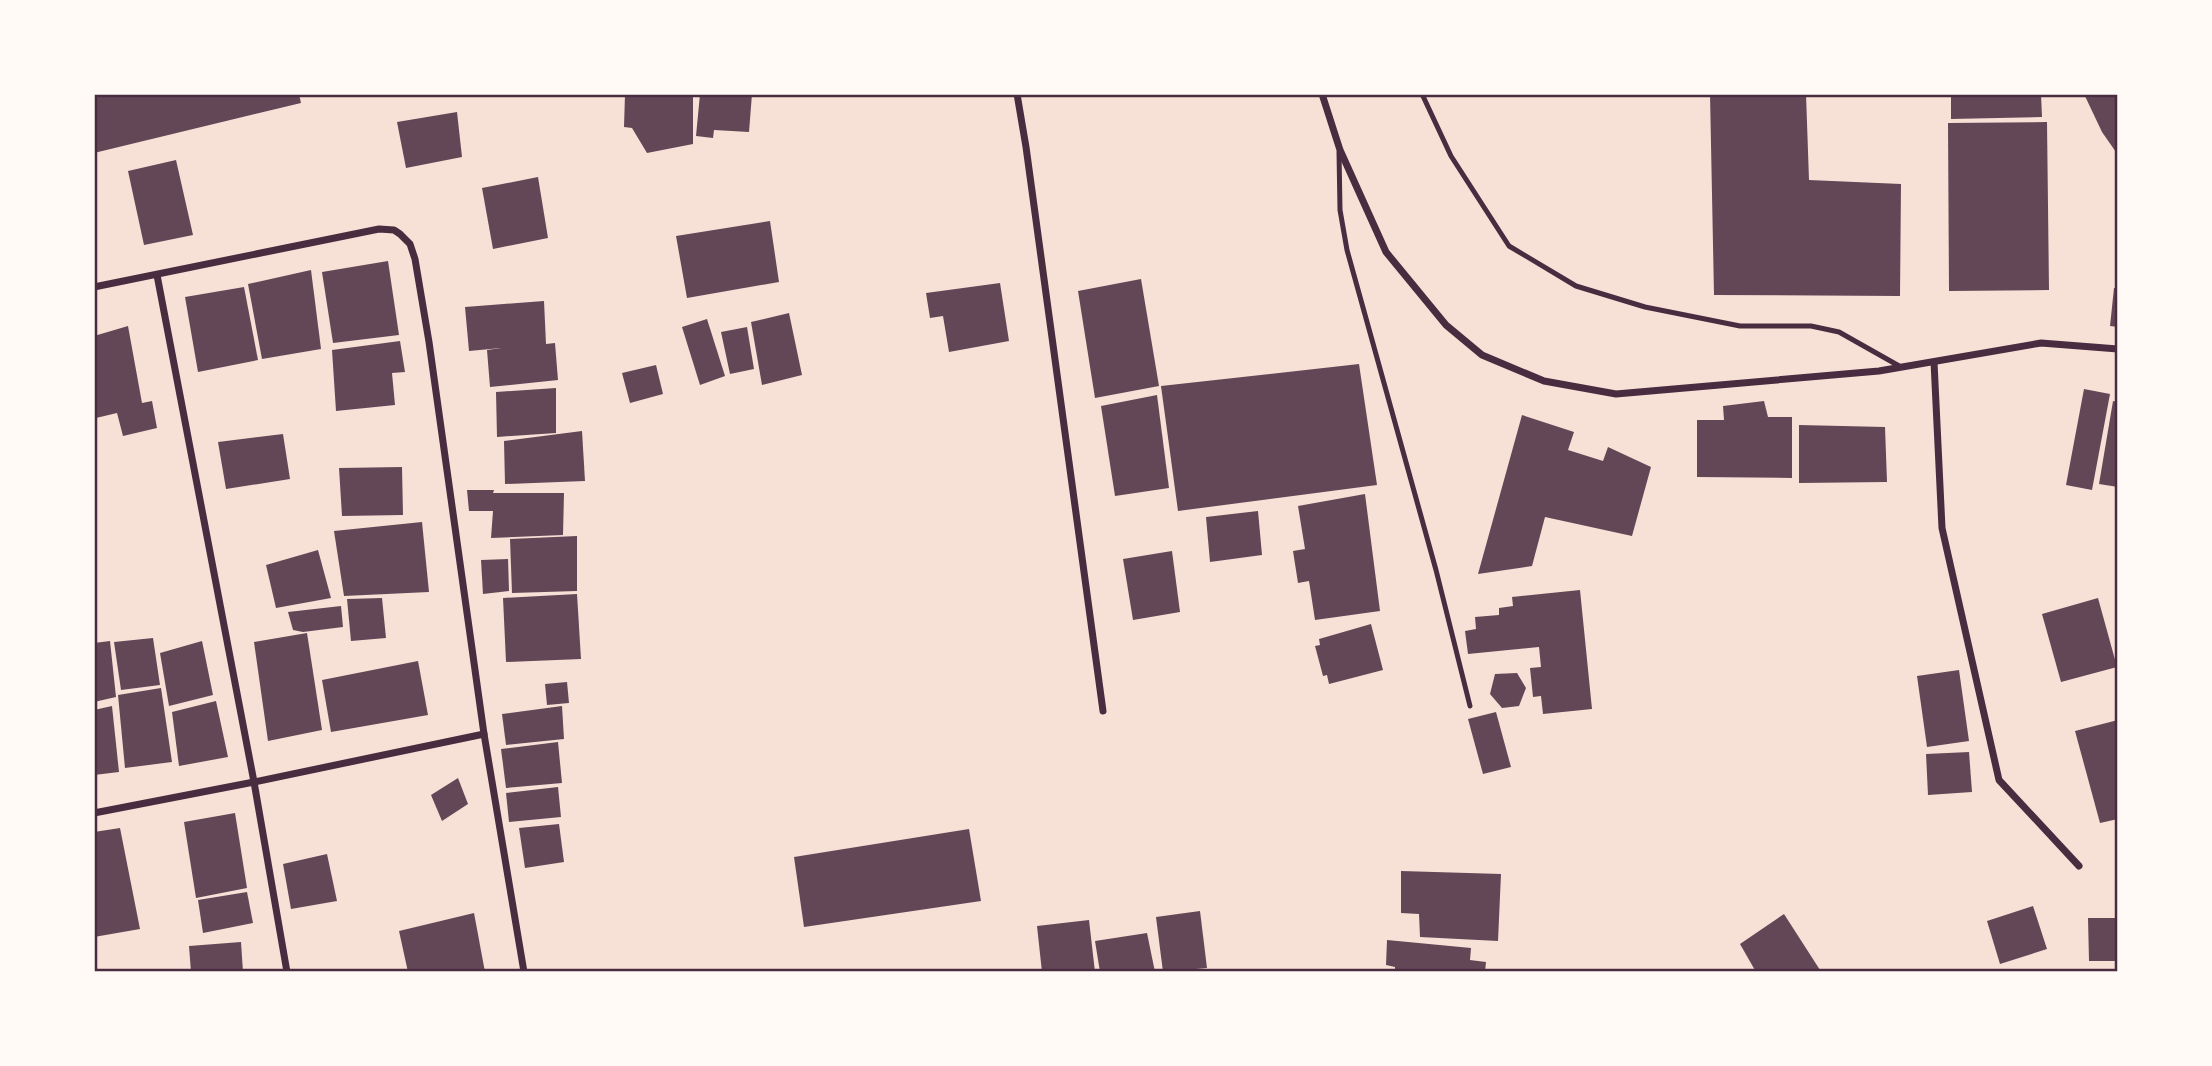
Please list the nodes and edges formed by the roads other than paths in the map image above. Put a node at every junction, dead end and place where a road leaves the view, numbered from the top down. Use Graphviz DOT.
graph roads {
  1 [pos="1017,94"];
  2 [pos="1322,94"];
  3 [pos="1422,94"];
  4 [pos="1340,150"];
  5 [pos="156,275"];
  6 [pos="94,287"];
  7 [pos="2118,349"];
  8 [pos="1934,362"];
  9 [pos="1901,367"];
  10 [pos="1470,706"];
  11 [pos="1103,711"];
  12 [pos="484,734"];
  13 [pos="254,782"];
  14 [pos="94,813"];
  15 [pos="2079,866"];
  16 [pos="287,971"];
  17 [pos="524,971"];
  1 -- 11 [label="street"];
  2 -- 4 [label="street"];
  3 -- 9 [label="lane"];
  4 -- 9 [label="street"];
  4 -- 10 [label="lane"];
  5 -- 6 [label="street"];
  5 -- 12 [label="street"];
  5 -- 13 [label="street"];
  7 -- 8 [label="street"];
  8 -- 9 [label="street"];
  8 -- 15 [label="street"];
  12 -- 13 [label="street"];
  12 -- 17 [label="street"];
  13 -- 14 [label="street"];
  13 -- 16 [label="street"];
}
